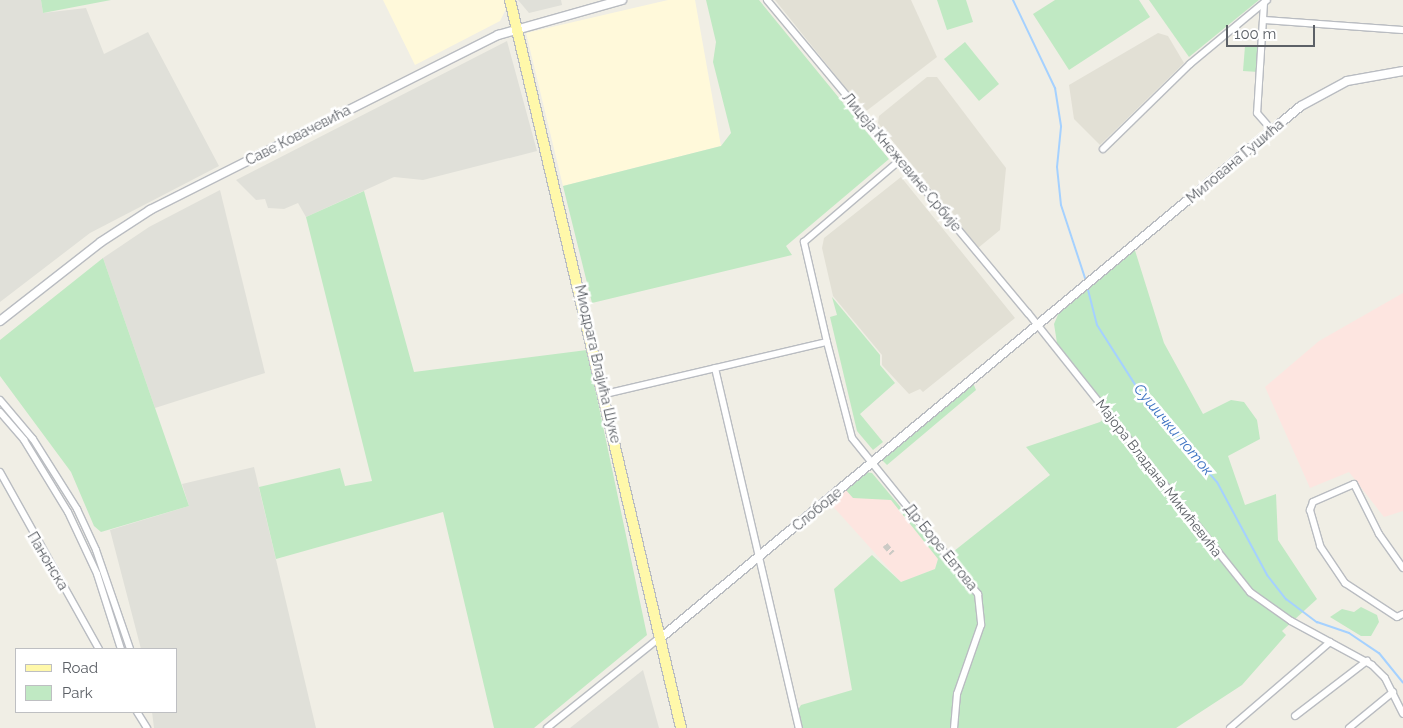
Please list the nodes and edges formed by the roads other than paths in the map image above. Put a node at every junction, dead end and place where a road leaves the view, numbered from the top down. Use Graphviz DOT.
graph roads {
  1 [pos="510,0"];
  2 [pos="622,0"];
  3 [pos="767,0"];
  4 [pos="1265,2"];
  5 [pos="1264,20"];
  6 [pos="519,27"];
  7 [pos="1403,30"];
  8 [pos="1403,71"];
  9 [pos="1272,130"];
  10 [pos="1103,149"];
  11 [pos="900,160"];
  12 [pos="1083,285"];
  13 [pos="0,320"];
  14 [pos="1037,324"];
  15 [pos="827,342"];
  16 [pos="715,368"];
  17 [pos="605,394"];
  18 [pos="0,400"];
  19 [pos="0,412"];
  20 [pos="872,462"];
  21 [pos="0,472"];
  22 [pos="760,557"];
  23 [pos="1403,568"];
  24 [pos="1403,614"];
  25 [pos="663,636"];
  26 [pos="1330,642"];
  27 [pos="98,648"];
  28 [pos="121,648"];
  29 [pos="130,648"];
  30 [pos="1367,661"];
  31 [pos="1393,692"];
  32 [pos="138,713"];
  33 [pos="1403,714"];
  34 [pos="1295,716"];
  35 [pos="146,728"];
  36 [pos="547,728"];
  37 [pos="681,728"];
  38 [pos="799,728"];
  39 [pos="954,728"];
  40 [pos="1230,728"];
  41 [pos="1349,728"];
  1 -- 6 [label="main road, Миодрага Влајића Шуке"];
  2 -- 6 [label="street, Саве Ковачевића"];
  3 -- 11 [label="street, Лицеја Кнежевине Србије"];
  4 -- 5 [label="street"];
  4 -- 10 [label="street"];
  5 -- 7 [label="street"];
  5 -- 9 [label="street"];
  6 -- 13 [label="street, Саве Ковачевића"];
  6 -- 17 [label="main road, Миодрага Влајића Шуке"];
  8 -- 9 [label="street, Милована Гушића"];
  9 -- 12 [label="street, Милована Гушића"];
  11 -- 14 [label="street, Лицеја Кнежевине Србије"];
  11 -- 15 [label="street, Др Боре Евтова"];
  12 -- 14 [label="street, Слободе"];
  14 -- 20 [label="street, Слободе"];
  14 -- 26 [label="street, Мајора Владана Микићевића"];
  15 -- 16 [label="street"];
  15 -- 20 [label="street, Др Боре Евтова"];
  16 -- 17 [label="street"];
  16 -- 22 [label="street"];
  17 -- 25 [label="main road, Миодрага Влајића Шуке"];
  18 -- 29 [label="street"];
  19 -- 28 [label="street"];
  20 -- 22 [label="street, Слободе"];
  20 -- 39 [label="street, Др Боре Евтова"];
  21 -- 27 [label="street, Панонска"];
  22 -- 25 [label="street, Слободе"];
  22 -- 38 [label="street"];
  23 -- 24 [label="street"];
  25 -- 36 [label="street, Слободе"];
  25 -- 37 [label="main road, Миодрага Влајића Шуке"];
  26 -- 30 [label="street, Мајора Владана Микићевића"];
  26 -- 40 [label="street"];
  30 -- 31 [label="street"];
  30 -- 34 [label="street"];
  31 -- 33 [label="street"];
  31 -- 41 [label="street"];
  32 -- 35 [label="street"];
}
